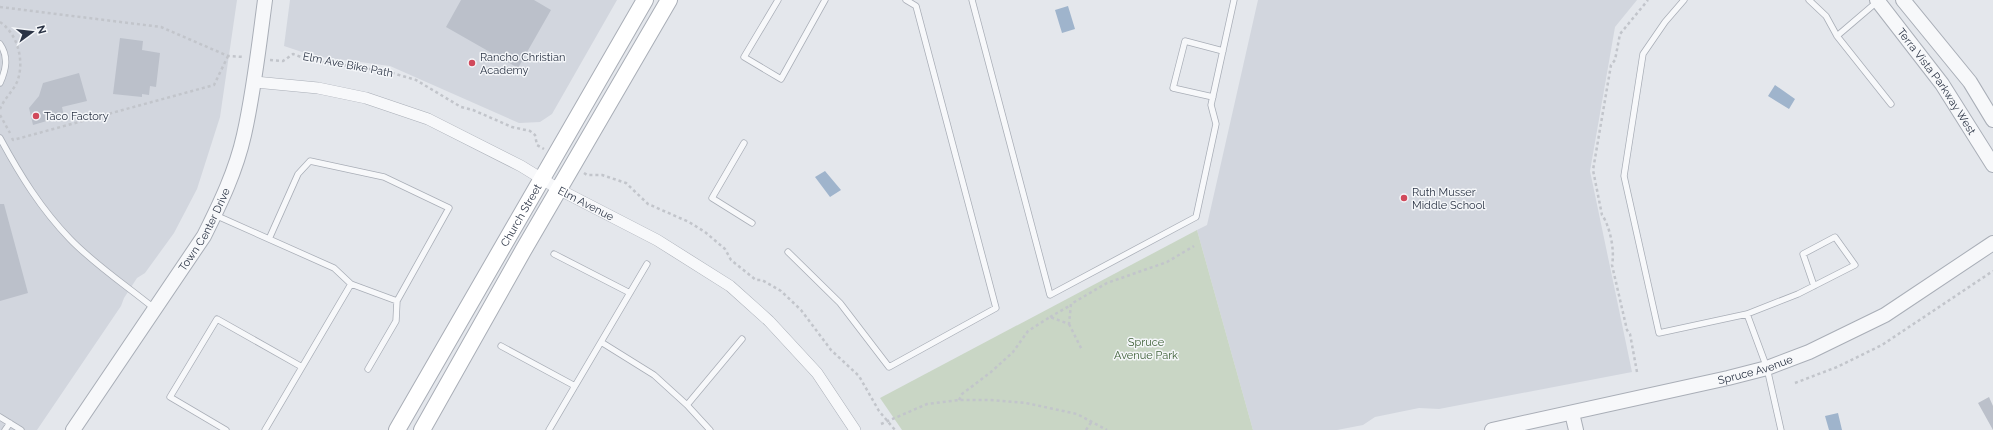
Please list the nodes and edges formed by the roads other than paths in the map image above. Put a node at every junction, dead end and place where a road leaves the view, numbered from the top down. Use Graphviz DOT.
graph roads {
  1 [pos="265,0"];
  2 [pos="645,0"];
  3 [pos="669,0"];
  4 [pos="778,0"];
  5 [pos="825,0"];
  6 [pos="906,0"];
  7 [pos="972,0"];
  8 [pos="1234,0"];
  9 [pos="1684,0"];
  10 [pos="1809,0"];
  11 [pos="1878,0"];
  12 [pos="1903,0"];
  13 [pos="1837,36"];
  14 [pos="0,44"];
  15 [pos="1223,51"];
  16 [pos="254,82"];
  17 [pos="0,83"];
  18 [pos="1212,97"];
  19 [pos="1891,104"];
  20 [pos="1993,120"];
  21 [pos="0,138"];
  22 [pos="744,143"];
  23 [pos="1993,165"];
  24 [pos="542,179"];
  25 [pos="560,190"];
  26 [pos="215,215"];
  27 [pos="752,223"];
  28 [pos="269,239"];
  29 [pos="1993,243"];
  30 [pos="788,252"];
  31 [pos="554,254"];
  32 [pos="647,264"];
  33 [pos="352,284"];
  34 [pos="1814,286"];
  35 [pos="630,293"];
  36 [pos="397,302"];
  37 [pos="155,309"];
  38 [pos="1747,314"];
  39 [pos="742,339"];
  40 [pos="601,342"];
  41 [pos="501,346"];
  42 [pos="302,367"];
  43 [pos="1767,368"];
  44 [pos="368,369"];
  45 [pos="575,386"];
  46 [pos="687,405"];
  47 [pos="1572,413"];
  48 [pos="0,417"];
  49 [pos="10,423"];
  50 [pos="5,430"];
  51 [pos="21,430"];
  52 [pos="73,430"];
  53 [pos="226,430"];
  54 [pos="265,430"];
  55 [pos="397,430"];
  56 [pos="422,430"];
  57 [pos="549,430"];
  58 [pos="710,430"];
  59 [pos="855,430"];
  60 [pos="1492,430"];
  61 [pos="1576,430"];
  62 [pos="1781,430"];
  1 -- 16 [label="street, Town Center Drive"];
  2 -- 24 [label="main road, Church Street"];
  3 -- 25 [label="main road, Church Street"];
  4 -- 5 [label="lane"];
  6 -- 30 [label="lane"];
  7 -- 18 [label="lane"];
  8 -- 15 [label="lane"];
  9 -- 38 [label="lane"];
  10 -- 13 [label="lane"];
  11 -- 13 [label="lane"];
  11 -- 23 [label="street, Terra Vista Parkway West"];
  12 -- 20 [label="street, Terra Vista Parkway West"];
  13 -- 19 [label="lane"];
  14 -- 17 [label="lane"];
  15 -- 18 [label="lane"];
  15 -- 18 [label="lane"];
  16 -- 24 [label="street, Elm Avenue"];
  16 -- 26 [label="street, Town Center Drive"];
  21 -- 37 [label="lane"];
  22 -- 27 [label="lane"];
  24 -- 25 [label="street, Elm Avenue"];
  24 -- 55 [label="main road, Church Street"];
  25 -- 56 [label="main road, Church Street"];
  25 -- 59 [label="street, Elm Avenue"];
  26 -- 28 [label="lane"];
  26 -- 37 [label="street, Town Center Drive"];
  28 -- 33 [label="lane"];
  28 -- 36 [label="lane"];
  29 -- 43 [label="street, Spruce Avenue"];
  31 -- 35 [label="lane"];
  32 -- 35 [label="lane"];
  33 -- 36 [label="lane"];
  33 -- 42 [label="lane"];
  34 -- 34 [label="lane"];
  34 -- 38 [label="lane"];
  35 -- 40 [label="lane"];
  36 -- 44 [label="lane"];
  37 -- 52 [label="street, Town Center Drive"];
  38 -- 43 [label="lane"];
  39 -- 46 [label="lane"];
  40 -- 45 [label="lane"];
  40 -- 46 [label="lane"];
  41 -- 45 [label="lane"];
  42 -- 53 [label="lane"];
  42 -- 54 [label="lane"];
  43 -- 47 [label="street, Spruce Avenue"];
  43 -- 62 [label="lane"];
  45 -- 57 [label="lane"];
  46 -- 58 [label="lane"];
  47 -- 60 [label="street, Spruce Avenue"];
  47 -- 61 [label="street"];
  48 -- 49 [label="lane"];
  49 -- 50 [label="lane"];
  49 -- 51 [label="lane"];
}
